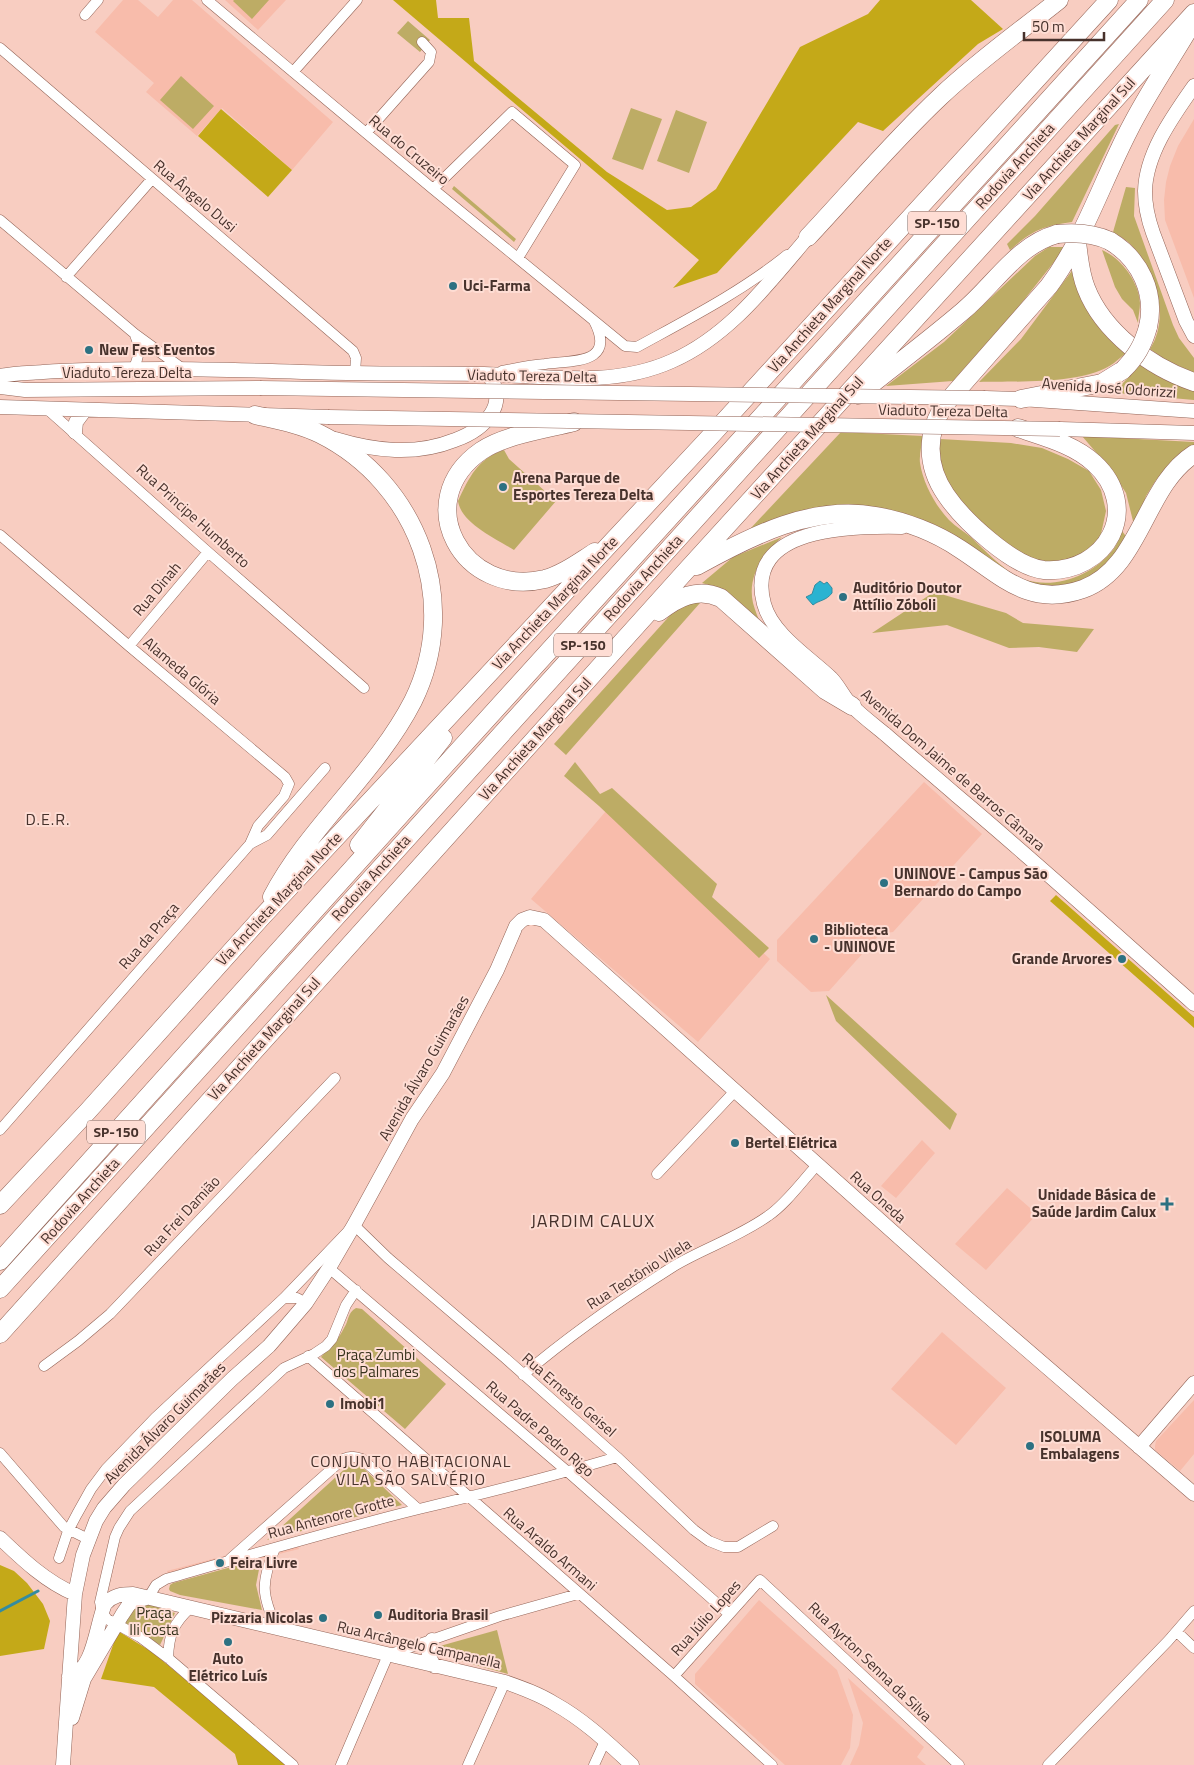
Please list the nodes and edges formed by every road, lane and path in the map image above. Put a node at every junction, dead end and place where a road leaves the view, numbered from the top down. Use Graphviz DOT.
graph roads {
  1 [pos="98,0"];
  2 [pos="208,0"];
  3 [pos="357,0"];
  4 [pos="1059,0"];
  5 [pos="1109,0"];
  6 [pos="1139,0"];
  7 [pos="1165,0"];
  8 [pos="1194,13"];
  9 [pos="85,15"];
  10 [pos="1194,20"];
  11 [pos="422,42"];
  12 [pos="0,48"];
  13 [pos="293,72"];
  14 [pos="1194,86"];
  15 [pos="366,133"];
  16 [pos="152,179"];
  17 [pos="433,190"];
  18 [pos="0,220"];
  19 [pos="808,238"];
  20 [pos="1077,242"];
  21 [pos="518,258"];
  22 [pos="66,277"];
  23 [pos="593,320"];
  24 [pos="135,334"];
  25 [pos="1194,336"];
  26 [pos="184,369"];
  27 [pos="134,370"];
  28 [pos="355,374"];
  29 [pos="485,374"];
  30 [pos="1,377"];
  31 [pos="1194,382"];
  32 [pos="25,390"];
  33 [pos="1021,398"];
  34 [pos="0,407"];
  35 [pos="48,409"];
  36 [pos="85,410"];
  37 [pos="1194,411"];
  38 [pos="255,415"];
  39 [pos="577,421"];
  40 [pos="821,422"];
  41 [pos="1018,428"];
  42 [pos="75,432"];
  43 [pos="1194,433"];
  44 [pos="322,434"];
  45 [pos="1194,454"];
  46 [pos="1116,499"];
  47 [pos="915,527"];
  48 [pos="0,535"];
  49 [pos="1136,535"];
  50 [pos="616,538"];
  51 [pos="208,552"];
  52 [pos="684,573"];
  53 [pos="622,643"];
  54 [pos="129,646"];
  55 [pos="511,651"];
  56 [pos="364,688"];
  57 [pos="852,706"];
  58 [pos="325,768"];
  59 [pos="250,844"];
  60 [pos="261,918"];
  61 [pos="544,920"];
  62 [pos="1194,1004"];
  63 [pos="228,1009"];
  64 [pos="335,1078"];
  65 [pos="735,1091"];
  66 [pos="0,1130"];
  67 [pos="818,1164"];
  68 [pos="657,1174"];
  69 [pos="0,1205"];
  70 [pos="354,1225"];
  71 [pos="0,1261"];
  72 [pos="329,1268"];
  73 [pos="0,1289"];
  74 [pos="356,1290"];
  75 [pos="284,1298"];
  76 [pos="306,1303"];
  77 [pos="0,1334"];
  78 [pos="308,1356"];
  79 [pos="44,1366"];
  80 [pos="524,1375"];
  81 [pos="1194,1383"];
  82 [pos="1139,1447"];
  83 [pos="0,1453"];
  84 [pos="617,1457"];
  85 [pos="568,1472"];
  86 [pos="1194,1494"];
  87 [pos="469,1498"];
  88 [pos="418,1509"];
  89 [pos="773,1526"];
  90 [pos="68,1531"];
  91 [pos="0,1538"];
  92 [pos="88,1539"];
  93 [pos="275,1548"];
  94 [pos="59,1558"];
  95 [pos="228,1561"];
  96 [pos="760,1580"];
  97 [pos="75,1594"];
  98 [pos="578,1594"];
  99 [pos="147,1598"];
  100 [pos="191,1608"];
  101 [pos="1194,1611"];
  102 [pos="102,1612"];
  103 [pos="729,1614"];
  104 [pos="116,1624"];
  105 [pos="277,1628"];
  106 [pos="1177,1632"];
  107 [pos="432,1640"];
  108 [pos="1194,1648"];
  109 [pos="388,1655"];
  110 [pos="168,1658"];
  111 [pos="434,1666"];
  112 [pos="68,1676"];
  113 [pos="674,1676"];
  114 [pos="505,1682"];
  115 [pos="605,1741"];
  116 [pos="64,1746"];
  117 [pos="63,1765"];
  118 [pos="293,1765"];
  119 [pos="341,1765"];
  120 [pos="468,1765"];
  121 [pos="594,1765"];
  122 [pos="632,1765"];
  123 [pos="772,1765"];
  124 [pos="959,1765"];
  125 [pos="1048,1765"];
  1 -- 9 [label="street"];
  2 -- 13 [label="street, Rua do Cruzeiro"];
  3 -- 13 [label="street"];
  4 -- 19 [label="highway"];
  5 -- 50 [label="highway, Via Anchieta Marginal Norte / SP-150"];
  6 -- 63 [label="highway, Rodovia Anchieta / SP-150"];
  7 -- 73 [label="highway, Rodovia Anchieta / SP-150"];
  8 -- 40 [label="highway, Via Anchieta Marginal Sul / SP-150"];
  10 -- 20 [label="highway"];
  11 -- 15 [label="street"];
  12 -- 16 [label="street, Rua Ângelo Dusi"];
  13 -- 15 [label="street, Rua do Cruzeiro"];
  14 -- 25 [label="street"];
  15 -- 17 [label="street, Rua do Cruzeiro"];
  16 -- 22 [label="street"];
  16 -- 28 [label="street, Rua Ângelo Dusi"];
  17 -- 21 [label="street, Rua do Cruzeiro"];
  17 -- 21 [label="street"];
  18 -- 22 [label="street"];
  19 -- 23 [label="street, Rua do Cruzeiro"];
  19 -- 29 [label="street"];
  20 -- 31 [label="highway"];
  20 -- 46 [label="highway"];
  21 -- 23 [label="street, Rua do Cruzeiro"];
  22 -- 24 [label="street"];
  23 -- 29 [label="street"];
  24 -- 26 [label="street"];
  24 -- 27 [label="street"];
  26 -- 27 [label="street"];
  26 -- 28 [label="street"];
  27 -- 30 [label="street"];
  28 -- 29 [label="street"];
  29 -- 44 [label="street"];
  30 -- 32 [label="street, Rua Principe Humberto"];
  32 -- 33 [label="street, Viaduto Tereza Delta, bridge"];
  32 -- 35 [label="street, Rua Principe Humberto"];
  33 -- 37 [label="street, Avenida José Odorizzi"];
  33 -- 40 [label="highway, bridge"];
  34 -- 35 [label="street, Viaduto Tereza Delta"];
  35 -- 36 [label="street, Viaduto Tereza Delta"];
  35 -- 42 [label="street, Rua Principe Humberto"];
  36 -- 38 [label="street, Viaduto Tereza Delta"];
  36 -- 42 [label="street"];
  38 -- 39 [label="street, Viaduto Tereza Delta, bridge"];
  38 -- 44 [label="highway"];
  39 -- 41 [label="street, Viaduto Tereza Delta, bridge"];
  39 -- 50 [label="highway, bridge"];
  40 -- 52 [label="highway, Via Anchieta Marginal Sul / SP-150"];
  41 -- 43 [label="street, Viaduto Tereza Delta, bridge"];
  41 -- 46 [label="highway"];
  42 -- 51 [label="street, Rua Principe Humberto"];
  44 -- 60 [label="highway"];
  45 -- 49 [label="highway"];
  46 -- 49 [label="highway"];
  47 -- 49 [label="highway"];
  47 -- 52 [label="highway"];
  47 -- 57 [label="street, Avenida Dom Jaime de Barros Câmara"];
  48 -- 54 [label="street, Alameda Glória"];
  50 -- 55 [label="highway, Via Anchieta Marginal Norte / SP-150"];
  51 -- 54 [label="street, Rua Dinah"];
  51 -- 56 [label="street, Rua Principe Humberto"];
  52 -- 53 [label="highway, Via Anchieta Marginal Sul / SP-150"];
  53 -- 57 [label="highway"];
  53 -- 77 [label="highway, Via Anchieta Marginal Sul / SP-150"];
  54 -- 59 [label="street, Alameda Glória"];
  55 -- 60 [label="highway, Via Anchieta Marginal Norte / SP-150"];
  55 -- 63 [label="highway"];
  57 -- 62 [label="street, Avenida Dom Jaime de Barros Câmara"];
  58 -- 59 [label="street, Rua da Praça"];
  59 -- 66 [label="street, Rua da Praça"];
  60 -- 69 [label="highway, Via Anchieta Marginal Norte / SP-150"];
  61 -- 65 [label="street, Rua Oneda"];
  61 -- 70 [label="street, Avenida Álvaro Guimarães"];
  63 -- 71 [label="highway, Rodovia Anchieta / SP-150"];
  64 -- 79 [label="street, Rua Frei Damião"];
  65 -- 67 [label="street, Rua Oneda"];
  65 -- 68 [label="street"];
  67 -- 80 [label="street, Rua Teotônio Vilela"];
  67 -- 82 [label="street, Rua Oneda"];
  70 -- 72 [label="street, Avenida Álvaro Guimarães"];
  70 -- 75 [label="street, Avenida Álvaro Guimarães"];
  70 -- 80 [label="street, Rua Ernesto Geisel"];
  72 -- 74 [label="street, Rua Padre Pedro Rigo"];
  72 -- 76 [label="street, Avenida Álvaro Guimarães"];
  74 -- 78 [label="street"];
  74 -- 85 [label="street, Rua Padre Pedro Rigo"];
  75 -- 76 [label="street"];
  75 -- 90 [label="street, Avenida Álvaro Guimarães"];
  76 -- 92 [label="street, Avenida Álvaro Guimarães"];
  78 -- 87 [label="street, Rua Araldo Armani"];
  78 -- 102 [label="street"];
  80 -- 84 [label="street, Rua Ernesto Geisel"];
  81 -- 82 [label="street"];
  82 -- 86 [label="street, Rua Oneda"];
  83 -- 90 [label="street"];
  84 -- 85 [label="street, Rua Antenore Grotte"];
  84 -- 89 [label="street, Rua Ernesto Geisel"];
  85 -- 87 [label="street, Rua Antenore Grotte"];
  85 -- 103 [label="street, Rua Padre Pedro Rigo"];
  87 -- 88 [label="street, Rua Antenore Grotte"];
  87 -- 98 [label="street, Rua Araldo Armani"];
  88 -- 93 [label="street, Rua Antenore Grotte"];
  88 -- 95 [label="street"];
  90 -- 92 [label="street"];
  90 -- 94 [label="street, Avenida Álvaro Guimarães"];
  91 -- 97 [label="street"];
  92 -- 97 [label="street, Avenida Álvaro Guimarães"];
  93 -- 95 [label="street, Rua Antenore Grotte"];
  93 -- 105 [label="street"];
  95 -- 99 [label="street, Rua Antenore Grotte"];
  96 -- 103 [label="street, Rua Júlio Lopes"];
  96 -- 124 [label="street, Rua Ayrton Senna da Silva"];
  97 -- 112 [label="street, Avenida Álvaro Guimarães"];
  98 -- 107 [label="street"];
  98 -- 113 [label="street, Rua Araldo Armani"];
  99 -- 100 [label="street, Rua Arcângelo Campanella"];
  99 -- 102 [label="street, Rua Arcângelo Campanella"];
  99 -- 104 [label="street"];
  100 -- 105 [label="street, Rua Arcângelo Campanella"];
  100 -- 110 [label="street"];
  101 -- 106 [label="street"];
  102 -- 104 [label="street"];
  102 -- 112 [label="street"];
  103 -- 113 [label="street, Rua Júlio Lopes"];
  104 -- 110 [label="street"];
  104 -- 116 [label="street"];
  105 -- 109 [label="street, Rua Arcângelo Campanella"];
  106 -- 108 [label="street"];
  106 -- 125 [label="street"];
  107 -- 109 [label="street"];
  107 -- 111 [label="street"];
  109 -- 111 [label="street, Rua Arcângelo Campanella"];
  109 -- 119 [label="street"];
  110 -- 118 [label="street"];
  111 -- 114 [label="street, Rua Arcângelo Campanella"];
  112 -- 116 [label="street, Avenida Álvaro Guimarães"];
  113 -- 123 [label="street, Rua Araldo Armani"];
  114 -- 115 [label="street, Rua Arcângelo Campanella"];
  114 -- 120 [label="street"];
  115 -- 121 [label="street"];
  115 -- 122 [label="street, Rua Arcângelo Campanella"];
  116 -- 117 [label="street, Avenida Álvaro Guimarães"];
}
